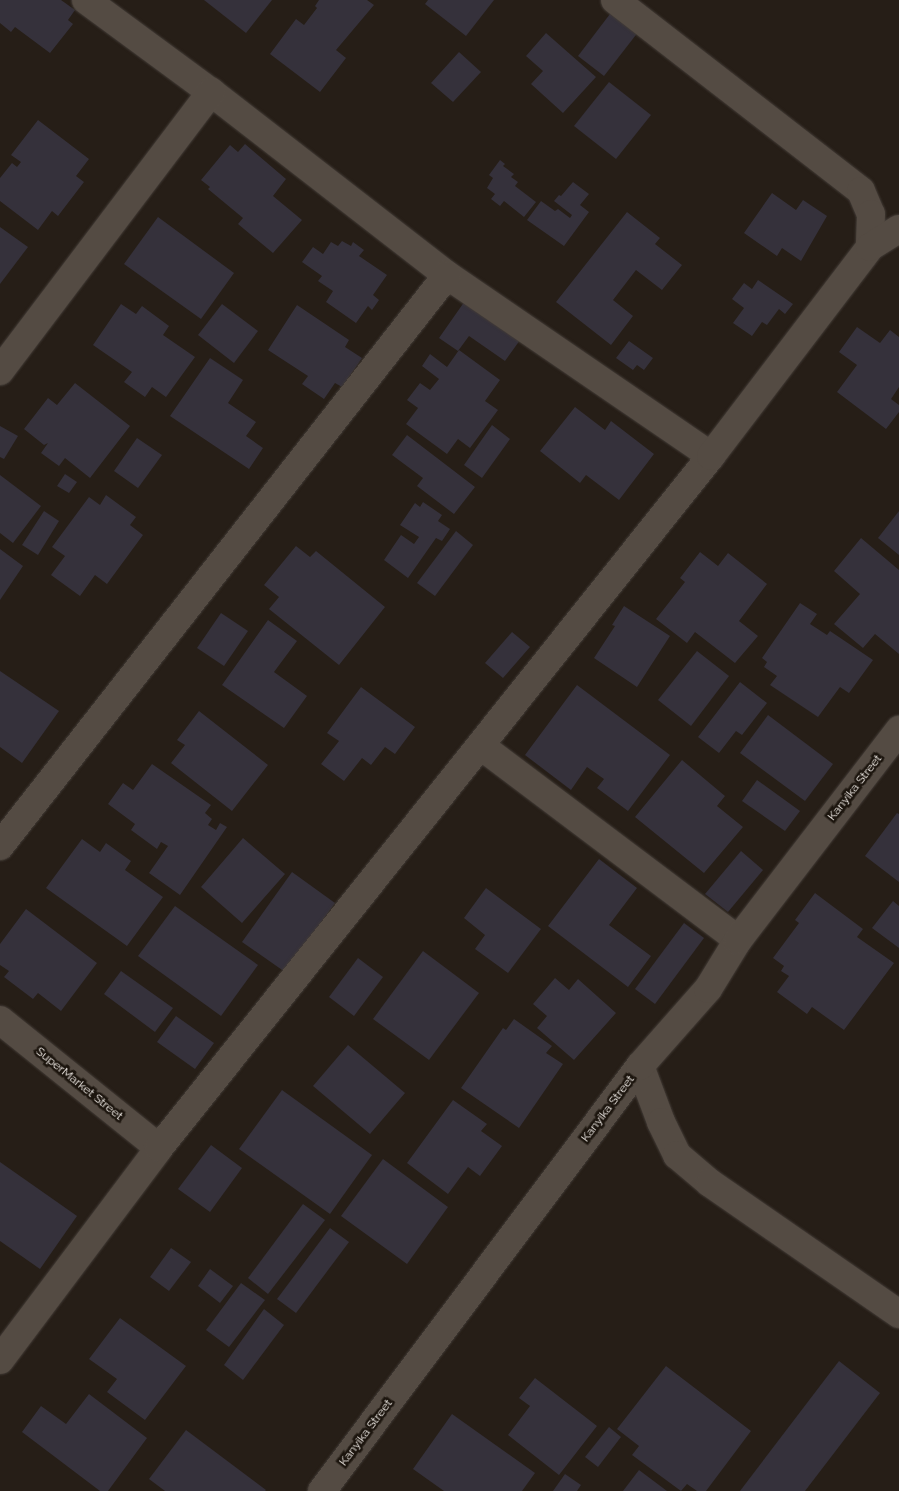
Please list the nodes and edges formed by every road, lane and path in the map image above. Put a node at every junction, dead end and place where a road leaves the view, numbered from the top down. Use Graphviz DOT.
graph roads {
  1 [pos="86,0"];
  2 [pos="615,0"];
  3 [pos="211,92"];
  4 [pos="899,229"];
  5 [pos="870,248"];
  6 [pos="447,274"];
  7 [pos="0,371"];
  8 [pos="711,456"];
  9 [pos="899,730"];
  10 [pos="481,746"];
  11 [pos="0,846"];
  12 [pos="738,940"];
  13 [pos="0,1020"];
  14 [pos="640,1066"];
  15 [pos="159,1148"];
  16 [pos="899,1314"];
  17 [pos="0,1360"];
  18 [pos="322,1491"];
  1 -- 3 [label="street"];
  2 -- 5 [label="street"];
  3 -- 6 [label="street"];
  3 -- 7 [label="street"];
  4 -- 5 [label="street"];
  5 -- 8 [label="street"];
  6 -- 8 [label="street"];
  6 -- 11 [label="street"];
  8 -- 10 [label="street"];
  9 -- 12 [label="street, Kanyika Street"];
  10 -- 12 [label="street"];
  10 -- 15 [label="street"];
  12 -- 14 [label="street, Kanyika Street"];
  13 -- 15 [label="street, SuperMarket Street"];
  14 -- 16 [label="street"];
  14 -- 18 [label="street, Kanyika Street"];
  15 -- 17 [label="street"];
}
